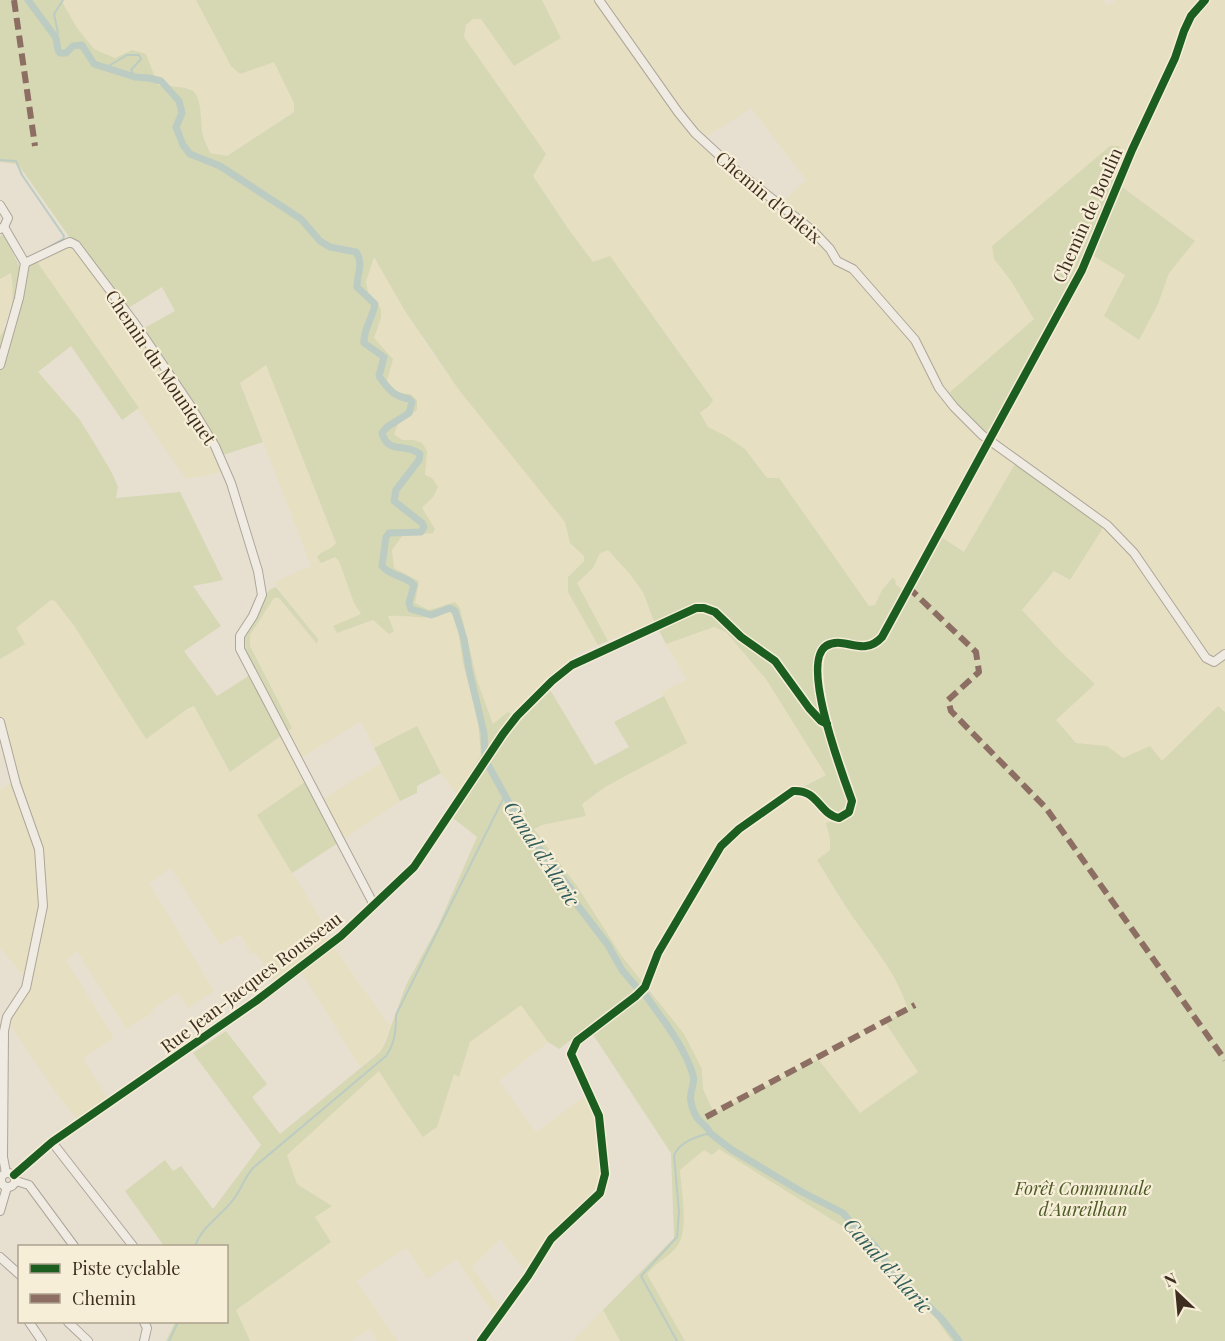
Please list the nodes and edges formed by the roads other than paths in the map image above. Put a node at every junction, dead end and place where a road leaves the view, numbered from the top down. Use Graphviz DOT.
graph roads {
  1 [pos="599,0"];
  2 [pos="1205,0"];
  3 [pos="0,205"];
  4 [pos="2,228"];
  5 [pos="25,263"];
  6 [pos="0,365"];
  7 [pos="990,440"];
  8 [pos="1225,654"];
  9 [pos="0,722"];
  10 [pos="827,724"];
  11 [pos="374,905"];
  12 [pos="2,1029"];
  13 [pos="52,1142"];
  14 [pos="1,1157"];
  15 [pos="12,1176"];
  16 [pos="7,1187"];
  17 [pos="0,1211"];
  18 [pos="73,1245"];
  19 [pos="130,1245"];
  20 [pos="0,1257"];
  21 [pos="18,1273"];
  22 [pos="30,1323"];
  23 [pos="69,1323"];
  24 [pos="144,1323"];
  25 [pos="42,1341"];
  26 [pos="88,1341"];
  27 [pos="144,1341"];
  28 [pos="481,1341"];
  1 -- 7 [label="street, Chemin d'Orleix"];
  2 -- 7 [label="street, Chemin de Boulin"];
  3 -- 4 [label="street"];
  4 -- 5 [label="street"];
  5 -- 6 [label="street"];
  5 -- 11 [label="street, Chemin du Mouniquet"];
  7 -- 8 [label="street, Chemin d'Orleix"];
  7 -- 10 [label="street, Chemin de Boulin"];
  9 -- 12 [label="street"];
  10 -- 11 [label="street, Rue Jean-Jacques Rousseau"];
  10 -- 28 [label="street"];
  11 -- 13 [label="street, Rue Jean-Jacques Rousseau"];
  12 -- 14 [label="street"];
  13 -- 15 [label="street, Rue Jean-Jacques Rousseau"];
  13 -- 19 [label="street"];
  14 -- 15 [label="street"];
  15 -- 16 [label="street, Rue Jean-Jacques Rousseau"];
  15 -- 16 [label="street"];
  15 -- 18 [label="street"];
  16 -- 17 [label="street"];
  20 -- 21 [label="street"];
  22 -- 25 [label="street"];
  23 -- 26 [label="street"];
  24 -- 27 [label="street"];
}
